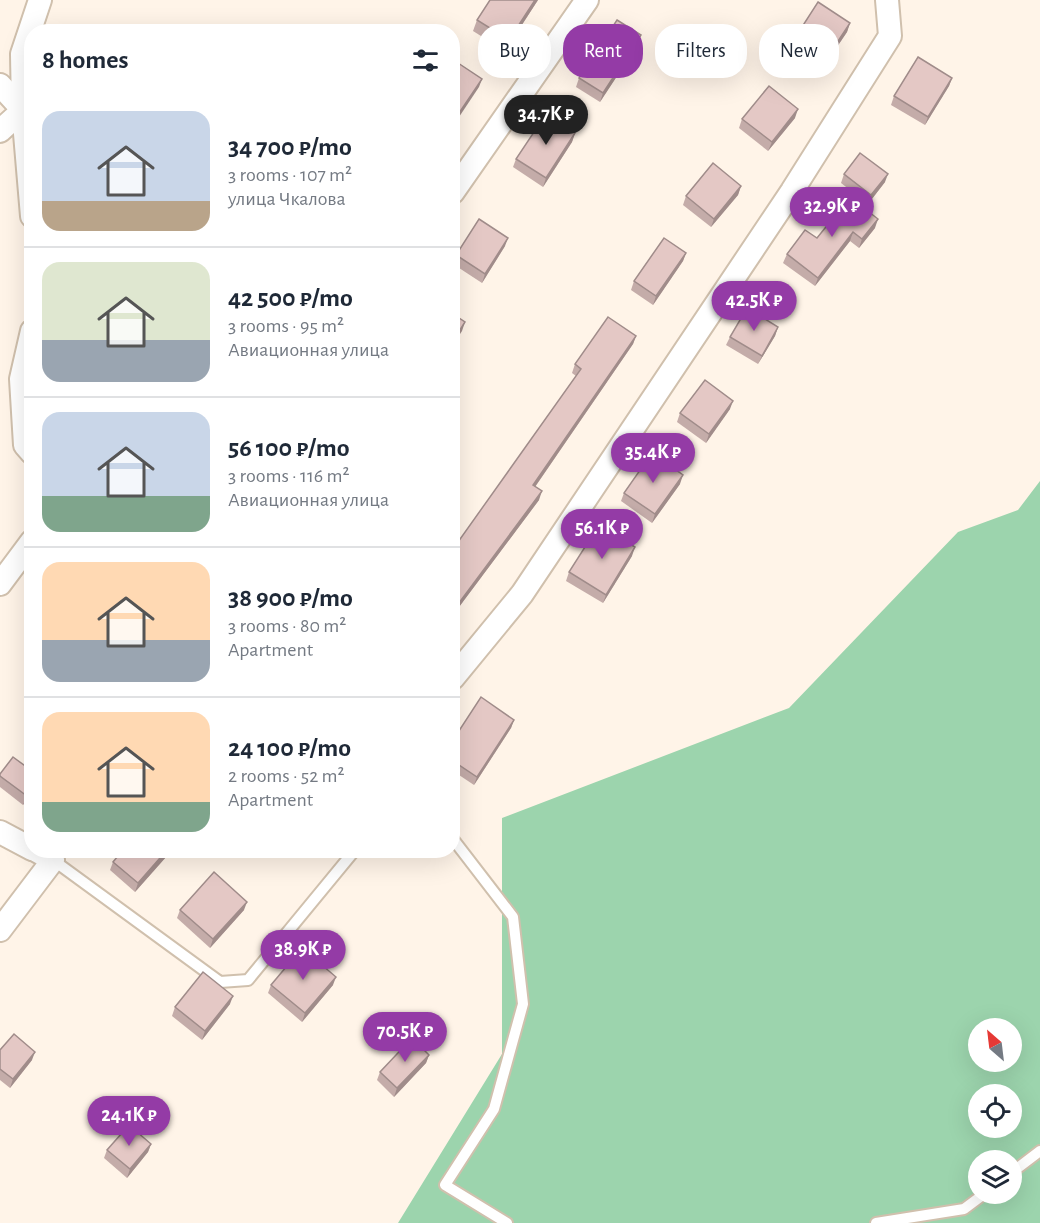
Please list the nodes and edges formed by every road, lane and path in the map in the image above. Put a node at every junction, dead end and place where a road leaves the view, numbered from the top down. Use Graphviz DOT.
graph roads {
  1 [pos="40,0"];
  2 [pos="587,0"];
  3 [pos="887,0"];
  4 [pos="32,24"];
  5 [pos="24,48"];
  6 [pos="0,85"];
  7 [pos="23,110"];
  8 [pos="24,122"];
  9 [pos="0,131"];
  10 [pos="460,182"];
  11 [pos="24,367"];
  12 [pos="24,419"];
  13 [pos="24,552"];
  14 [pos="0,584"];
  15 [pos="460,669"];
  16 [pos="0,832"];
  17 [pos="24,845"];
  18 [pos="460,848"];
  19 [pos="37,858"];
  20 [pos="47,858"];
  21 [pos="348,858"];
  22 [pos="0,930"];
  23 [pos="1040,1151"];
  24 [pos="1022,1165"];
  25 [pos="971,1204"];
  26 [pos="507,1223"];
  27 [pos="876,1223"];
  1 -- 4 [label="street"];
  2 -- 10 [label="street"];
  3 -- 15 [label="street"];
  5 -- 7 [label="street"];
  6 -- 7 [label="street"];
  7 -- 8 [label="street"];
  7 -- 9 [label="street"];
  11 -- 12 [label="street"];
  13 -- 14 [label="street"];
  16 -- 17 [label="street"];
  18 -- 26 [label="lane"];
  19 -- 22 [label="street"];
  20 -- 21 [label="lane"];
  23 -- 24 [label="lane"];
  25 -- 27 [label="lane"];
}
